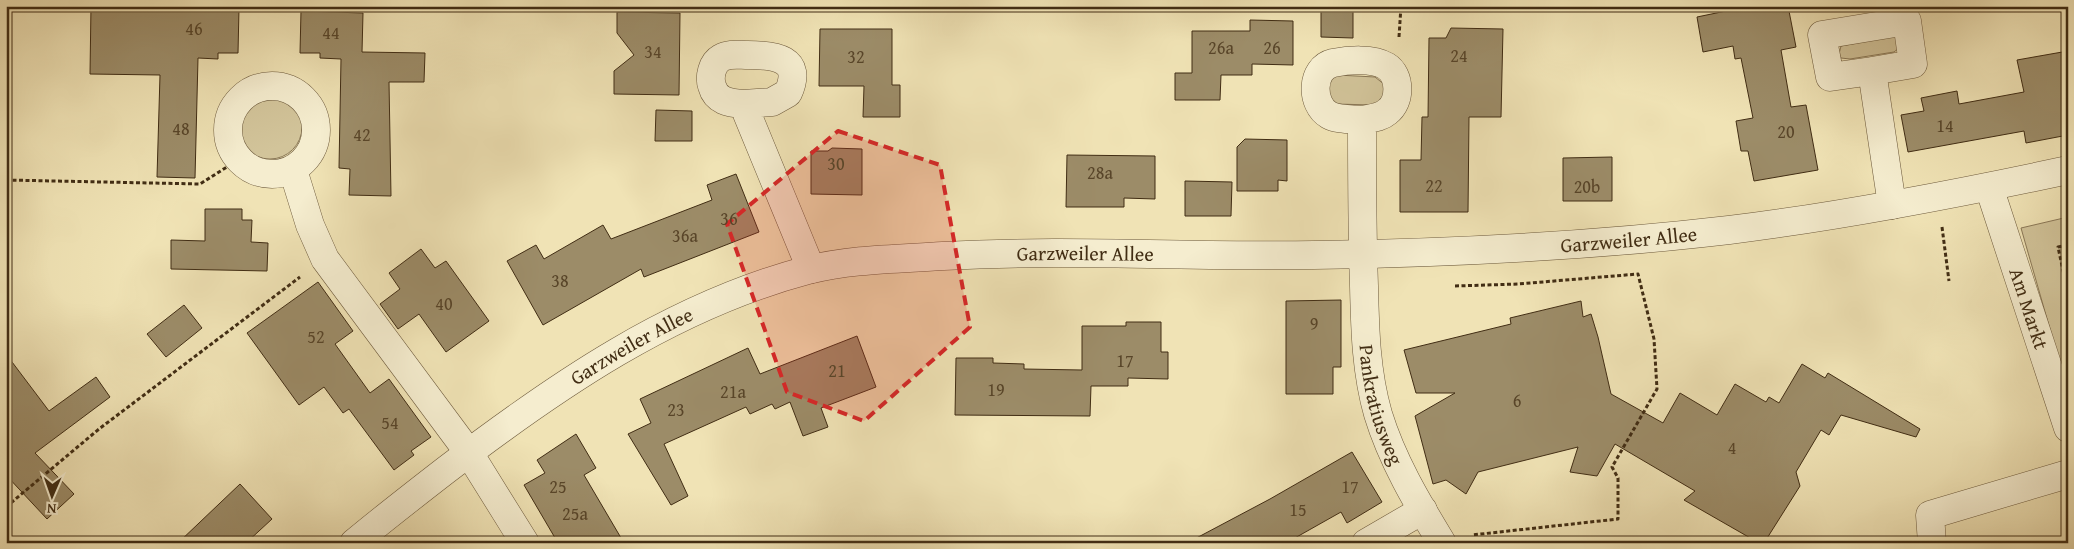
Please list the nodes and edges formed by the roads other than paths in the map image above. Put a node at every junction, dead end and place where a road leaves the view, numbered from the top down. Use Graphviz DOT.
graph roads {
  1 [pos="1872,71"];
  2 [pos="743,104"];
  3 [pos="1362,120"];
  4 [pos="293,170"];
  5 [pos="2068,170"];
  6 [pos="1989,187"];
  7 [pos="1892,205"];
  8 [pos="1363,254"];
  9 [pos="811,270"];
  10 [pos="2068,428"];
  11 [pos="469,453"];
  12 [pos="2068,474"];
  13 [pos="1423,510"];
  14 [pos="1440,541"];
  15 [pos="354,543"];
  16 [pos="525,543"];
  17 [pos="1366,543"];
  18 [pos="1932,543"];
  1 -- 7 [label="street"];
  2 -- 9 [label="street"];
  3 -- 8 [label="street"];
  4 -- 4 [label="street"];
  4 -- 11 [label="street"];
  5 -- 6 [label="street, Garzweiler Allee"];
  6 -- 7 [label="street, Garzweiler Allee"];
  6 -- 10 [label="street, Am Markt"];
  7 -- 8 [label="street, Garzweiler Allee"];
  8 -- 9 [label="street, Garzweiler Allee"];
  8 -- 13 [label="street, Pankratiusweg"];
  9 -- 11 [label="street, Garzweiler Allee"];
  11 -- 15 [label="street, Garzweiler Allee"];
  11 -- 16 [label="street"];
  12 -- 18 [label="street"];
  13 -- 14 [label="street, Pankratiusweg"];
  13 -- 17 [label="street"];
}
